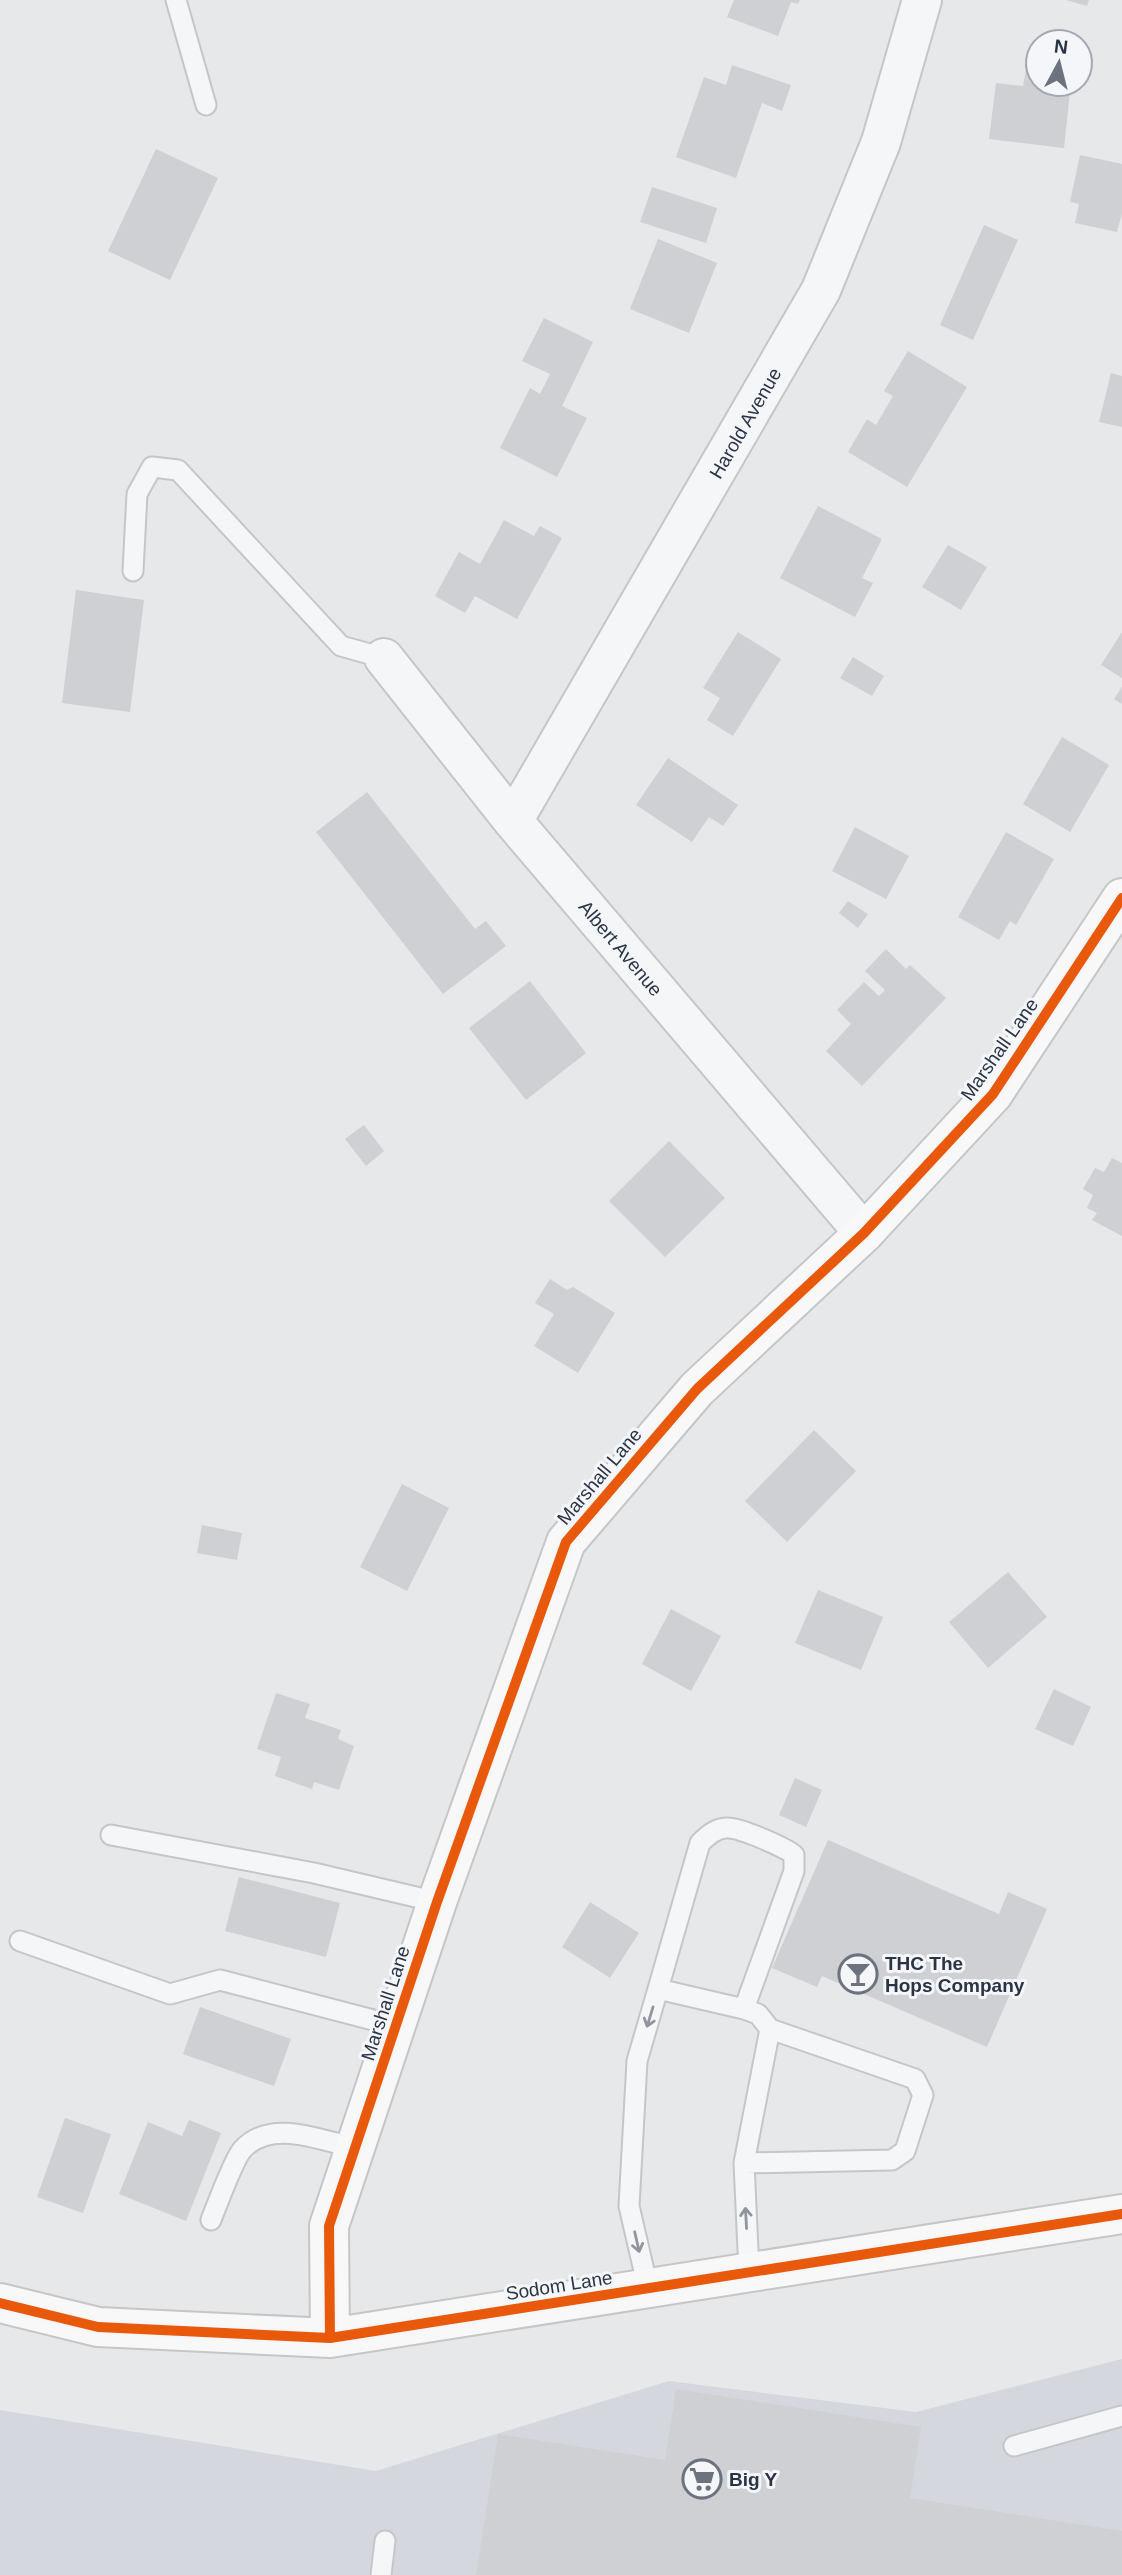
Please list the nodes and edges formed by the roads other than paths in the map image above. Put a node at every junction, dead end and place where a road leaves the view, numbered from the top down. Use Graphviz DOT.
graph roads {
  1 [pos="176,0"];
  2 [pos="922,0"];
  3 [pos="206,105"];
  4 [pos="133,571"];
  5 [pos="384,659"];
  6 [pos="513,821"];
  7 [pos="1122,898"];
  8 [pos="864,1233"];
  9 [pos="111,1835"];
  10 [pos="438,1902"];
  11 [pos="20,1941"];
  12 [pos="658,1989"];
  13 [pos="744,2009"];
  14 [pos="396,2026"];
  15 [pos="770,2029"];
  16 [pos="355,2148"];
  17 [pos="744,2163"];
  18 [pos="1122,2214"];
  19 [pos="211,2220"];
  20 [pos="749,2272"];
  21 [pos="648,2288"];
  22 [pos="0,2303"];
  23 [pos="330,2338"];
  24 [pos="1122,2416"];
  25 [pos="1014,2446"];
  26 [pos="386,2541"];
  27 [pos="381,2575"];
  1 -- 3 [label="lane"];
  2 -- 6 [label="street, Harold Avenue"];
  4 -- 5 [label="lane"];
  5 -- 6 [label="street, Albert Avenue"];
  6 -- 8 [label="street, Albert Avenue"];
  7 -- 8 [label="street, Marshall Lane"];
  8 -- 10 [label="street, Marshall Lane"];
  9 -- 10 [label="lane"];
  10 -- 14 [label="street, Marshall Lane"];
  11 -- 14 [label="lane"];
  12 -- 13 [label="lane"];
  12 -- 13 [label="lane"];
  12 -- 21 [label="lane, one-way"];
  13 -- 15 [label="lane"];
  14 -- 16 [label="street, Marshall Lane"];
  15 -- 17 [label="lane"];
  15 -- 17 [label="lane"];
  16 -- 19 [label="lane"];
  16 -- 23 [label="street, Marshall Lane"];
  20 -- 17 [label="lane, one-way"];
  18 -- 20 [label="street, Sodom Lane"];
  20 -- 21 [label="street, Sodom Lane"];
  21 -- 23 [label="street, Sodom Lane"];
  22 -- 23 [label="street, Sodom Lane"];
  24 -- 25 [label="lane"];
  26 -- 27 [label="lane"];
}
